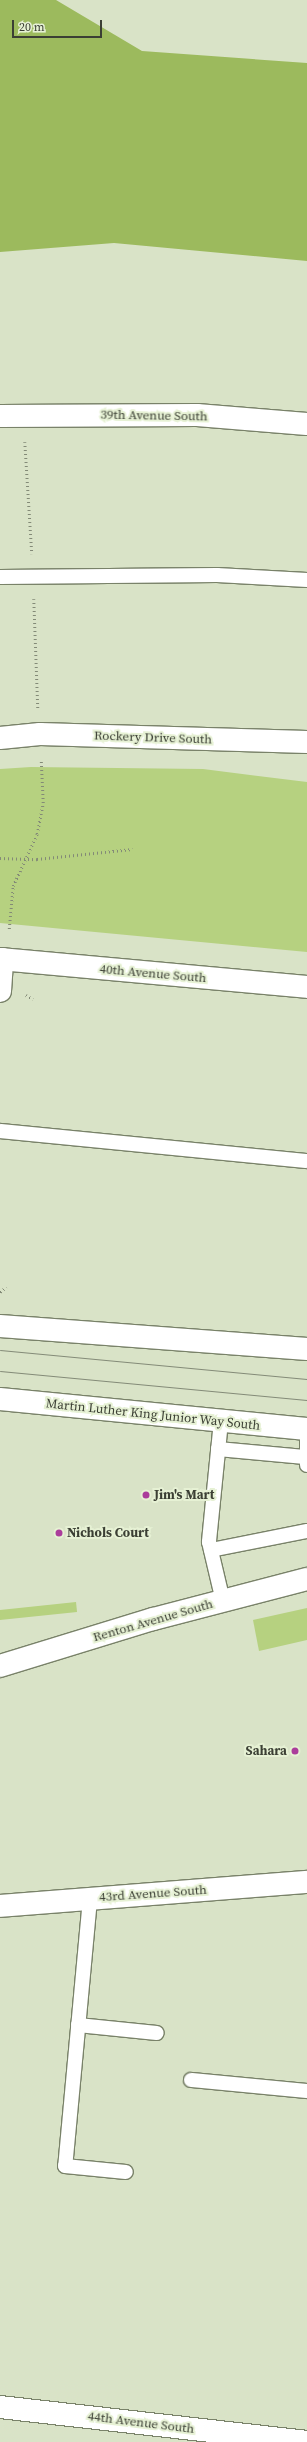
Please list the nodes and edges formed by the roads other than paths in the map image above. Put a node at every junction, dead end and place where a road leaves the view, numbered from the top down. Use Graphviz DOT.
graph roads {
  1 [pos="0,416"];
  2 [pos="307,424"];
  3 [pos="0,577"];
  4 [pos="307,580"];
  5 [pos="0,738"];
  6 [pos="307,742"];
  7 [pos="1,959"];
  8 [pos="307,987"];
  9 [pos="0,991"];
  10 [pos="0,1131"];
  11 [pos="307,1161"];
  12 [pos="0,1326"];
  13 [pos="307,1349"];
  14 [pos="0,1399"];
  15 [pos="221,1421"];
  16 [pos="307,1430"];
  17 [pos="307,1439"];
  18 [pos="218,1449"];
  19 [pos="306,1461"];
  20 [pos="307,1531"];
  21 [pos="210,1550"];
  22 [pos="307,1579"];
  23 [pos="223,1601"];
  24 [pos="0,1666"];
  25 [pos="307,1882"];
  26 [pos="90,1899"];
  27 [pos="0,1906"];
  28 [pos="78,2025"];
  29 [pos="157,2033"];
  30 [pos="191,2080"];
  31 [pos="307,2091"];
  32 [pos="126,2172"];
  33 [pos="0,2407"];
  34 [pos="307,2442"];
  1 -- 2 [label="street, 39th Avenue South"];
  3 -- 4 [label="lane"];
  5 -- 6 [label="street, Rockery Drive South"];
  7 -- 8 [label="street, 40th Avenue South"];
  7 -- 9 [label="street"];
  10 -- 11 [label="lane"];
  12 -- 13 [label="street"];
  14 -- 15 [label="street, Martin Luther King Junior Way South"];
  15 -- 16 [label="street, Martin Luther King Junior Way South"];
  15 -- 18 [label="lane"];
  17 -- 19 [label="lane"];
  18 -- 19 [label="lane"];
  18 -- 21 [label="lane"];
  20 -- 21 [label="lane"];
  21 -- 23 [label="lane"];
  22 -- 23 [label="street, Renton Avenue South"];
  23 -- 24 [label="street, Renton Avenue South"];
  25 -- 26 [label="street, 43rd Avenue South"];
  26 -- 27 [label="street, 43rd Avenue South"];
  26 -- 28 [label="lane"];
  28 -- 29 [label="lane"];
  28 -- 32 [label="lane"];
  30 -- 31 [label="lane"];
  33 -- 34 [label="street, 44th Avenue South"];
}
